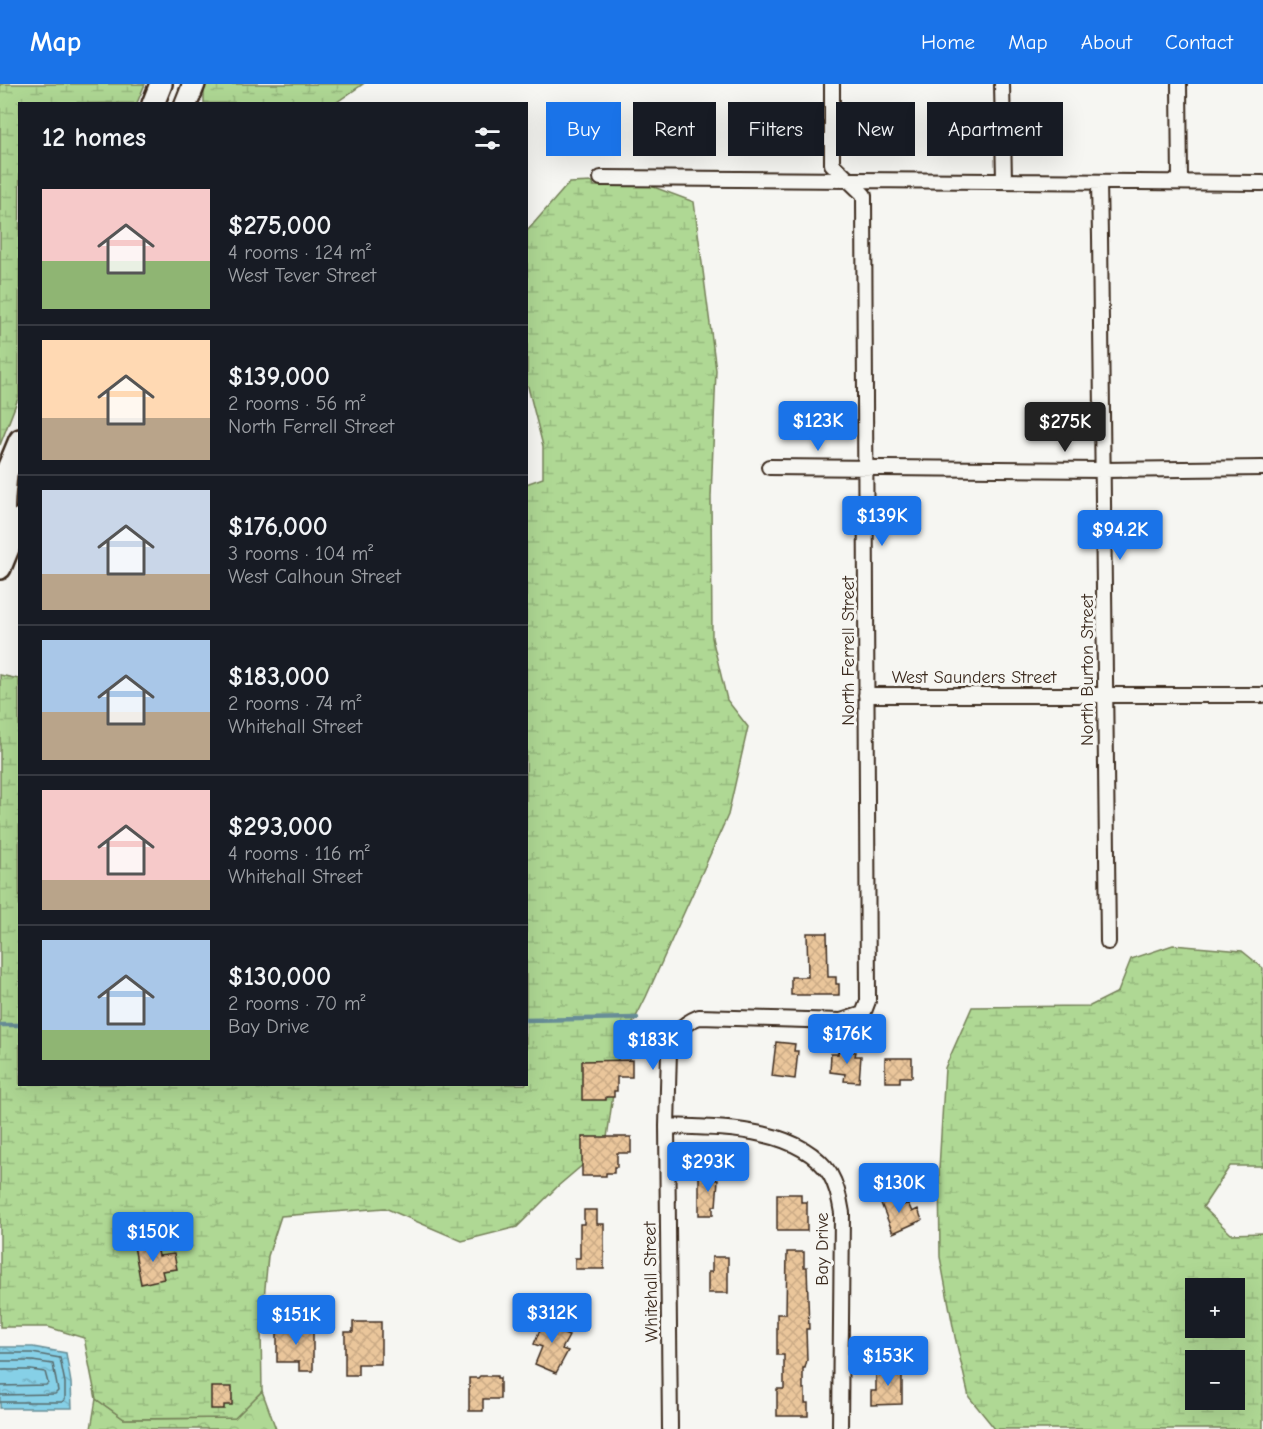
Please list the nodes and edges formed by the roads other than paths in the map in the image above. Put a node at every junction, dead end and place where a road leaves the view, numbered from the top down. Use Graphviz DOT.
graph roads {
  1 [pos="161,84"];
  2 [pos="194,84"];
  3 [pos="832,84"];
  4 [pos="1002,84"];
  5 [pos="1179,84"];
  6 [pos="154,102"];
  7 [pos="187,102"];
  8 [pos="601,178"];
  9 [pos="848,180"];
  10 [pos="1004,180"];
  11 [pos="1099,182"];
  12 [pos="1180,182"];
  13 [pos="1263,183"];
  14 [pos="18,445"];
  15 [pos="769,467"];
  16 [pos="866,468"];
  17 [pos="1263,468"];
  18 [pos="1104,470"];
  19 [pos="3,481"];
  20 [pos="18,524"];
  21 [pos="10,543"];
  22 [pos="0,568"];
  23 [pos="866,695"];
  24 [pos="1104,695"];
  25 [pos="1263,695"];
  26 [pos="1108,942"];
  27 [pos="679,1029"];
  28 [pos="667,1126"];
  29 [pos="670,1429"];
  30 [pos="840,1429"];
  1 -- 6 [label="main road"];
  2 -- 7 [label="main road"];
  3 -- 9 [label="street, North Ferrell Street"];
  4 -- 10 [label="street"];
  5 -- 12 [label="street"];
  8 -- 9 [label="street"];
  9 -- 10 [label="street"];
  9 -- 16 [label="street, North Ferrell Street"];
  10 -- 11 [label="street"];
  11 -- 12 [label="street"];
  11 -- 18 [label="street, North Burton Street"];
  12 -- 13 [label="street"];
  14 -- 19 [label="main road"];
  15 -- 16 [label="street"];
  16 -- 18 [label="street"];
  16 -- 23 [label="street, North Ferrell Street"];
  17 -- 18 [label="street"];
  18 -- 24 [label="street, North Burton Street"];
  19 -- 21 [label="main road"];
  20 -- 21 [label="main road"];
  21 -- 22 [label="main road"];
  23 -- 24 [label="street, West Saunders Street"];
  23 -- 27 [label="street, North Ferrell Street"];
  24 -- 25 [label="street, West Saunders Street"];
  24 -- 26 [label="street, North Burton Street"];
  27 -- 28 [label="street, Whitehall Street"];
  28 -- 29 [label="street, Whitehall Street"];
  28 -- 30 [label="street, Bay Drive"];
}
